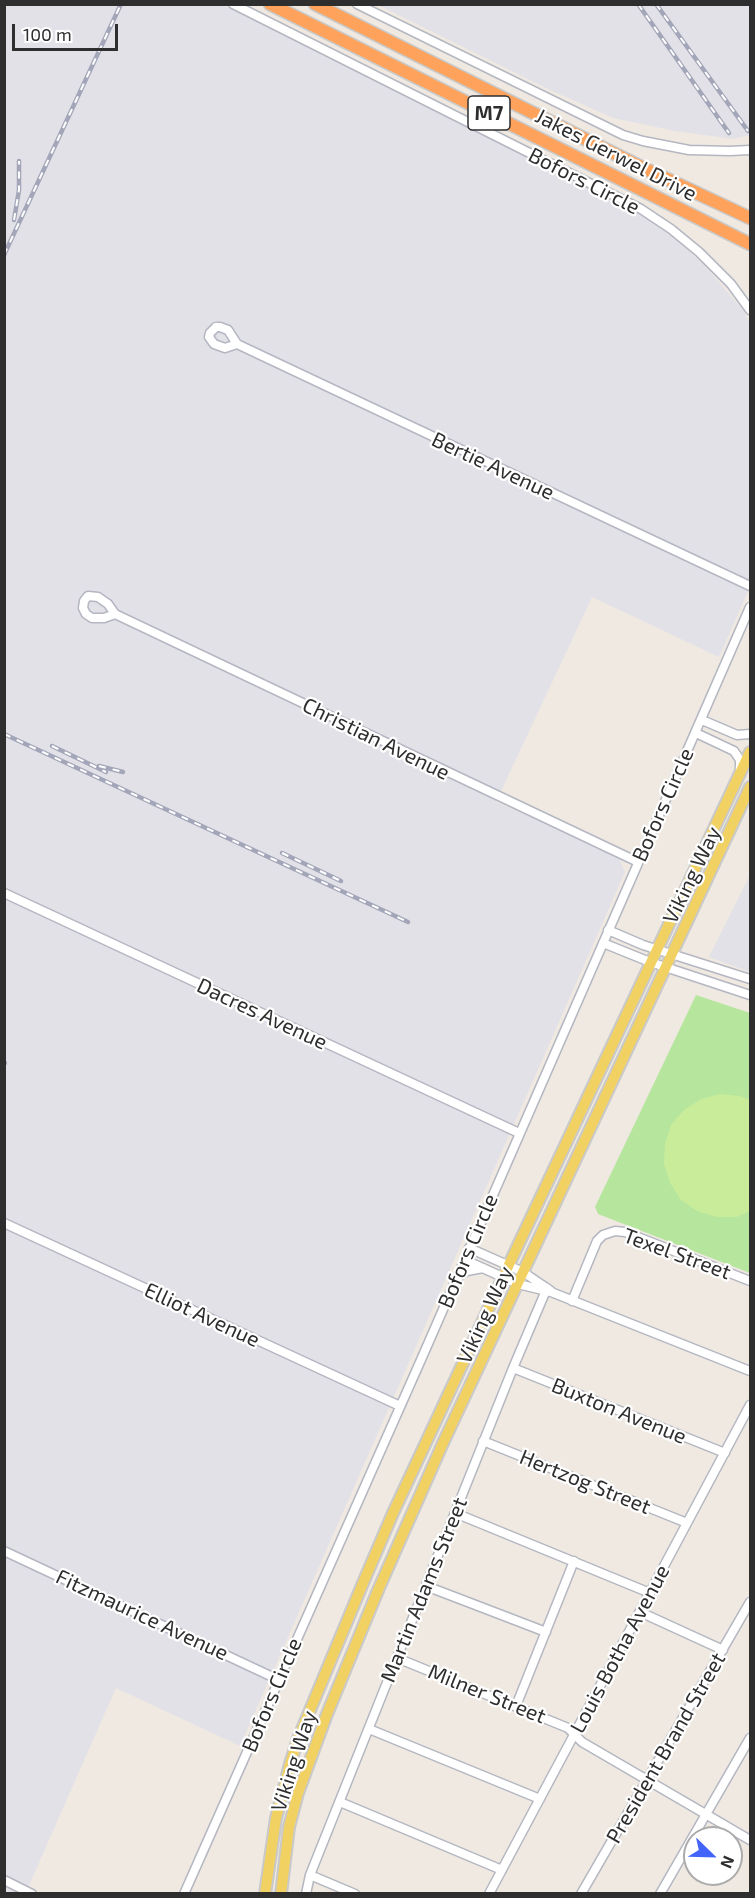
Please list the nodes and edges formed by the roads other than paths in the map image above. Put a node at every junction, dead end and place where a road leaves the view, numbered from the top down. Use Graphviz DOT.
graph roads {
  1 [pos="233,4"];
  2 [pos="270,4"];
  3 [pos="315,4"];
  4 [pos="357,4"];
  5 [pos="750,150"];
  6 [pos="750,218"];
  7 [pos="750,244"];
  8 [pos="750,310"];
  9 [pos="237,344"];
  10 [pos="750,586"];
  11 [pos="750,607"];
  12 [pos="116,614"];
  13 [pos="702,720"];
  14 [pos="696,733"];
  15 [pos="750,734"];
  16 [pos="750,752"];
  17 [pos="738,779"];
  18 [pos="750,787"];
  19 [pos="638,862"];
  20 [pos="4,893"];
  21 [pos="608,930"];
  22 [pos="603,943"];
  23 [pos="657,949"];
  24 [pos="672,953"];
  25 [pos="650,962"];
  26 [pos="665,967"];
  27 [pos="750,979"];
  28 [pos="750,995"];
  29 [pos="519,1133"];
  30 [pos="4,1223"];
  31 [pos="469,1248"];
  32 [pos="465,1260"];
  33 [pos="508,1266"];
  34 [pos="484,1268"];
  35 [pos="523,1272"];
  36 [pos="503,1278"];
  37 [pos="457,1279"];
  38 [pos="750,1281"];
  39 [pos="518,1284"];
  40 [pos="548,1291"];
  41 [pos="572,1301"];
  42 [pos="513,1368"];
  43 [pos="750,1371"];
  44 [pos="750,1405"];
  45 [pos="400,1406"];
  46 [pos="483,1442"];
  47 [pos="725,1453"];
  48 [pos="455,1513"];
  49 [pos="687,1523"];
  50 [pos="4,1551"];
  51 [pos="574,1561"];
  52 [pos="426,1586"];
  53 [pos="650,1593"];
  54 [pos="750,1604"];
  55 [pos="640,1612"];
  56 [pos="546,1632"];
  57 [pos="723,1650"];
  58 [pos="397,1658"];
  59 [pos="279,1680"];
  60 [pos="516,1706"];
  61 [pos="369,1729"];
  62 [pos="574,1735"];
  63 [pos="750,1738"];
  64 [pos="647,1780"];
  65 [pos="540,1799"];
  66 [pos="340,1802"];
  67 [pos="706,1815"];
  68 [pos="750,1840"];
  69 [pos="502,1870"];
  70 [pos="310,1875"];
  71 [pos="4,1880"];
  72 [pos="32,1893"];
  73 [pos="184,1893"];
  74 [pos="265,1893"];
  75 [pos="281,1893"];
  76 [pos="306,1893"];
  77 [pos="355,1893"];
  78 [pos="489,1893"];
  79 [pos="581,1893"];
  80 [pos="660,1893"];
  1 -- 8 [label="street, Bofors Circle"];
  2 -- 7 [label="highway, Jakes Gerwel Drive / M7"];
  3 -- 6 [label="highway, Jakes Gerwel Drive / M7"];
  4 -- 5 [label="street"];
  9 -- 10 [label="street, Bertie Avenue"];
  11 -- 13 [label="street, Bofors Circle"];
  12 -- 19 [label="street, Christian Avenue"];
  13 -- 14 [label="street, Bofors Circle"];
  13 -- 15 [label="street"];
  14 -- 17 [label="street"];
  14 -- 19 [label="street, Bofors Circle"];
  16 -- 17 [label="main road, Viking Way"];
  17 -- 23 [label="main road, Viking Way"];
  18 -- 24 [label="main road, Viking Way"];
  19 -- 21 [label="street, Bofors Circle"];
  20 -- 29 [label="street, Dacres Avenue"];
  21 -- 22 [label="street, Bofors Circle"];
  21 -- 23 [label="street"];
  22 -- 25 [label="street"];
  22 -- 29 [label="street, Bofors Circle"];
  23 -- 24 [label="street"];
  23 -- 25 [label="main road, Viking Way"];
  24 -- 26 [label="main road, Viking Way"];
  24 -- 27 [label="street"];
  25 -- 26 [label="street"];
  25 -- 33 [label="main road, Viking Way"];
  26 -- 28 [label="street"];
  26 -- 35 [label="main road, Viking Way"];
  29 -- 31 [label="street, Bofors Circle"];
  30 -- 45 [label="street, Elliot Avenue"];
  31 -- 32 [label="street, Bofors Circle"];
  31 -- 33 [label="street"];
  32 -- 34 [label="street"];
  32 -- 37 [label="street, Bofors Circle"];
  33 -- 35 [label="street"];
  33 -- 36 [label="main road, Viking Way"];
  34 -- 36 [label="street"];
  34 -- 37 [label="street"];
  35 -- 39 [label="main road, Viking Way"];
  35 -- 40 [label="street"];
  36 -- 39 [label="street"];
  36 -- 74 [label="main road, Viking Way"];
  37 -- 45 [label="street, Bofors Circle"];
  38 -- 41 [label="street, Texel Street"];
  39 -- 40 [label="street"];
  39 -- 75 [label="main road, Viking Way"];
  40 -- 41 [label="street"];
  40 -- 42 [label="street, Martin Adams Street"];
  41 -- 43 [label="street"];
  42 -- 46 [label="street, Martin Adams Street"];
  42 -- 47 [label="street, Buxton Avenue"];
  44 -- 47 [label="street, Louis Botha Avenue"];
  45 -- 59 [label="street, Bofors Circle"];
  46 -- 48 [label="street, Martin Adams Street"];
  46 -- 49 [label="street, Hertzog Street"];
  47 -- 49 [label="street, Louis Botha Avenue"];
  48 -- 51 [label="street"];
  48 -- 52 [label="street, Martin Adams Street"];
  49 -- 53 [label="street, Louis Botha Avenue"];
  50 -- 59 [label="street, Fitzmaurice Avenue"];
  51 -- 53 [label="street"];
  51 -- 56 [label="street"];
  52 -- 56 [label="street"];
  52 -- 58 [label="street, Martin Adams Street"];
  53 -- 55 [label="street, Louis Botha Avenue"];
  54 -- 57 [label="street, President Brand Street"];
  55 -- 57 [label="street"];
  55 -- 62 [label="street, Louis Botha Avenue"];
  56 -- 60 [label="street"];
  57 -- 64 [label="street, President Brand Street"];
  58 -- 60 [label="street, Milner Street"];
  58 -- 61 [label="street, Martin Adams Street"];
  59 -- 73 [label="street, Bofors Circle"];
  60 -- 62 [label="street, Milner Street"];
  61 -- 65 [label="street"];
  61 -- 66 [label="street, Martin Adams Street"];
  62 -- 64 [label="street, Milner Street"];
  62 -- 65 [label="street, Louis Botha Avenue"];
  63 -- 67 [label="street"];
  64 -- 67 [label="street, Milner Street"];
  64 -- 79 [label="street, President Brand Street"];
  65 -- 69 [label="street, Louis Botha Avenue"];
  66 -- 69 [label="street"];
  66 -- 70 [label="street, Martin Adams Street"];
  67 -- 68 [label="street, Milner Street"];
  67 -- 80 [label="street"];
  69 -- 78 [label="street, Louis Botha Avenue"];
  70 -- 76 [label="street, Martin Adams Street"];
  70 -- 77 [label="street"];
  71 -- 72 [label="street"];
}
